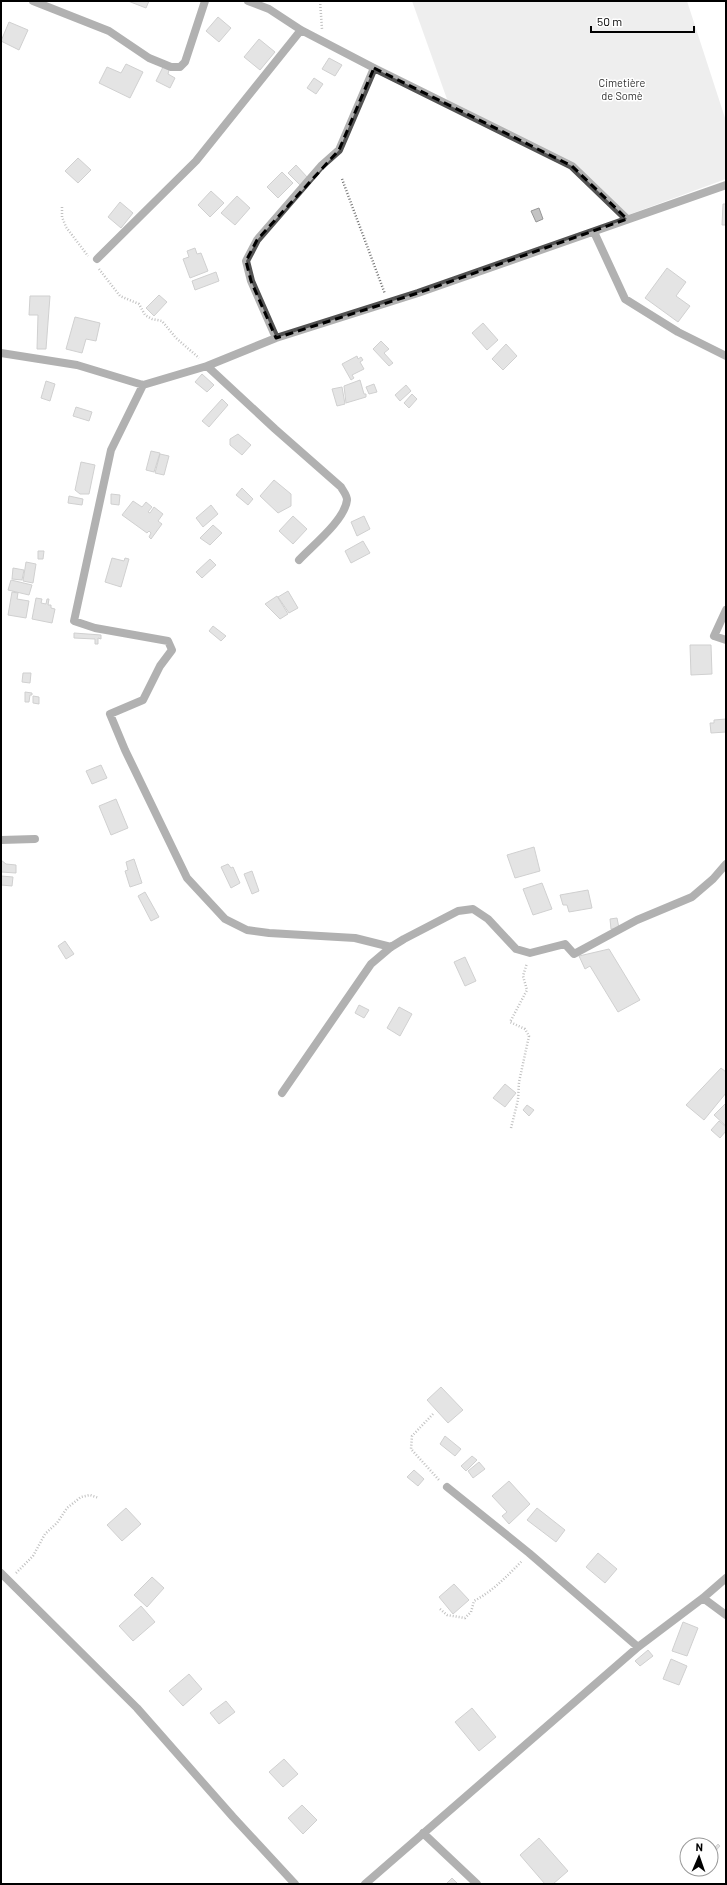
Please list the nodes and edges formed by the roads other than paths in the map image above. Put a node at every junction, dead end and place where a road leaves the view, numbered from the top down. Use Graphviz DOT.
graph roads {
  1 [pos="33,1"];
  2 [pos="205,1"];
  3 [pos="248,1"];
  4 [pos="266,1"];
  5 [pos="269,9"];
  6 [pos="301,30"];
  7 [pos="374,68"];
  8 [pos="726,185"];
  9 [pos="627,219"];
  10 [pos="594,232"];
  11 [pos="94,260"];
  12 [pos="276,338"];
  13 [pos="1,353"];
  14 [pos="726,356"];
  15 [pos="206,366"];
  16 [pos="143,385"];
  17 [pos="299,560"];
  18 [pos="726,610"];
  19 [pos="726,640"];
  20 [pos="1,840"];
  21 [pos="35,840"];
  22 [pos="726,864"];
  23 [pos="391,947"];
  24 [pos="282,1093"];
  25 [pos="447,1487"];
  26 [pos="1,1573"];
  27 [pos="726,1578"];
  28 [pos="703,1598"];
  29 [pos="726,1614"];
  30 [pos="638,1647"];
  31 [pos="423,1833"];
  32 [pos="296,1884"];
  33 [pos="365,1884"];
  34 [pos="477,1884"];
  1 -- 2 [label="street"];
  3 -- 5 [label="street"];
  4 -- 5 [label="street"];
  5 -- 6 [label="street"];
  6 -- 7 [label="street"];
  6 -- 11 [label="street"];
  7 -- 9 [label="street"];
  7 -- 12 [label="street"];
  8 -- 9 [label="street"];
  9 -- 10 [label="street"];
  10 -- 12 [label="street"];
  10 -- 14 [label="street"];
  12 -- 15 [label="street"];
  13 -- 16 [label="street"];
  15 -- 16 [label="street"];
  15 -- 17 [label="street"];
  16 -- 23 [label="street"];
  18 -- 19 [label="street"];
  20 -- 21 [label="street"];
  22 -- 23 [label="street"];
  23 -- 24 [label="street"];
  25 -- 30 [label="street"];
  26 -- 32 [label="street"];
  27 -- 28 [label="street"];
  28 -- 29 [label="street"];
  28 -- 30 [label="street"];
  30 -- 31 [label="street"];
  31 -- 33 [label="street"];
  31 -- 34 [label="street"];
}
